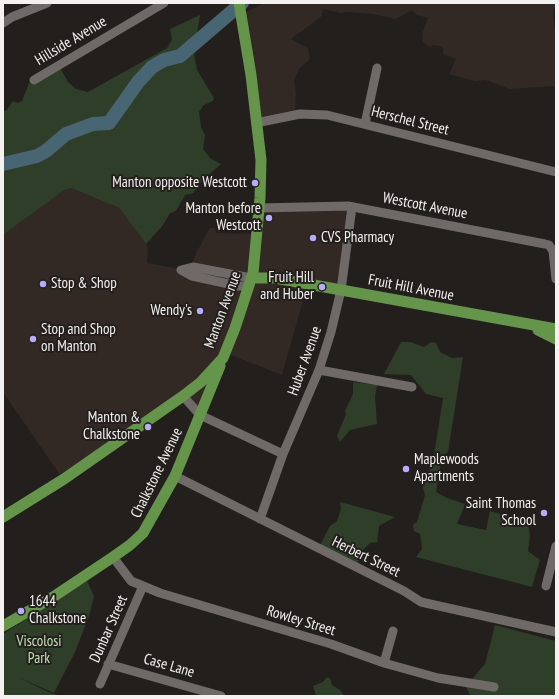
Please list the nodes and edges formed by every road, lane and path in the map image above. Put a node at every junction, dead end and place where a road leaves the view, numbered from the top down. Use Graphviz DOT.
graph roads {
  1 [pos="47,3"];
  2 [pos="164,3"];
  3 [pos="239,3"];
  4 [pos="3,23"];
  5 [pos="377,68"];
  6 [pos="34,80"];
  7 [pos="256,123"];
  8 [pos="365,124"];
  9 [pos="556,172"];
  10 [pos="352,207"];
  11 [pos="259,208"];
  12 [pos="556,279"];
  13 [pos="250,282"];
  14 [pos="341,290"];
  15 [pos="525,324"];
  16 [pos="556,329"];
  17 [pos="556,339"];
  18 [pos="223,358"];
  19 [pos="319,370"];
  20 [pos="412,387"];
  21 [pos="183,396"];
  22 [pos="200,415"];
  23 [pos="283,454"];
  24 [pos="175,476"];
  25 [pos="3,517"];
  26 [pos="260,519"];
  27 [pos="556,546"];
  28 [pos="113,557"];
  29 [pos="143,586"];
  30 [pos="546,586"];
  31 [pos="3,626"];
  32 [pos="393,631"];
  33 [pos="556,632"];
  34 [pos="108,664"];
  35 [pos="384,664"];
  36 [pos="100,684"];
  37 [pos="494,687"];
  38 [pos="221,696"];
  1 -- 4 [label="street"];
  2 -- 6 [label="street, Hillside Avenue"];
  3 -- 7 [label="main road, Manton Avenue"];
  5 -- 8 [label="street"];
  7 -- 8 [label="street, Herschel Street"];
  7 -- 11 [label="main road, Manton Avenue"];
  8 -- 9 [label="street, Herschel Street"];
  10 -- 11 [label="street, Westcott Avenue"];
  10 -- 12 [label="street, Westcott Avenue"];
  10 -- 14 [label="street, Huber Avenue"];
  11 -- 13 [label="main road, Manton Avenue"];
  13 -- 13 [label="street"];
  13 -- 14 [label="main road, Fruit Hill Avenue"];
  13 -- 18 [label="main road, Manton Avenue"];
  14 -- 15 [label="main road, Fruit Hill Avenue"];
  14 -- 19 [label="street, Huber Avenue"];
  15 -- 16 [label="main road, Fruit Hill Avenue"];
  15 -- 17 [label="main road, Fruit Hill Avenue"];
  18 -- 21 [label="main road, Manton Avenue"];
  18 -- 22 [label="main road, Chalkstone Avenue"];
  19 -- 20 [label="street"];
  19 -- 23 [label="street, Huber Avenue"];
  21 -- 22 [label="street"];
  21 -- 25 [label="main road, Manton Avenue"];
  22 -- 23 [label="street"];
  22 -- 24 [label="main road, Chalkstone Avenue"];
  23 -- 26 [label="street, Huber Avenue"];
  24 -- 26 [label="street, Herbert Street"];
  24 -- 28 [label="main road, Chalkstone Avenue"];
  26 -- 33 [label="street, Herbert Street"];
  27 -- 30 [label="street"];
  28 -- 29 [label="street, Rowley Street"];
  28 -- 31 [label="main road, Chalkstone Avenue"];
  29 -- 34 [label="street, Dunbar Street"];
  29 -- 35 [label="street, Rowley Street"];
  32 -- 35 [label="street"];
  34 -- 36 [label="street, Dunbar Street"];
  34 -- 38 [label="street, Case Lane"];
  35 -- 37 [label="street, Rowley Street"];
}
